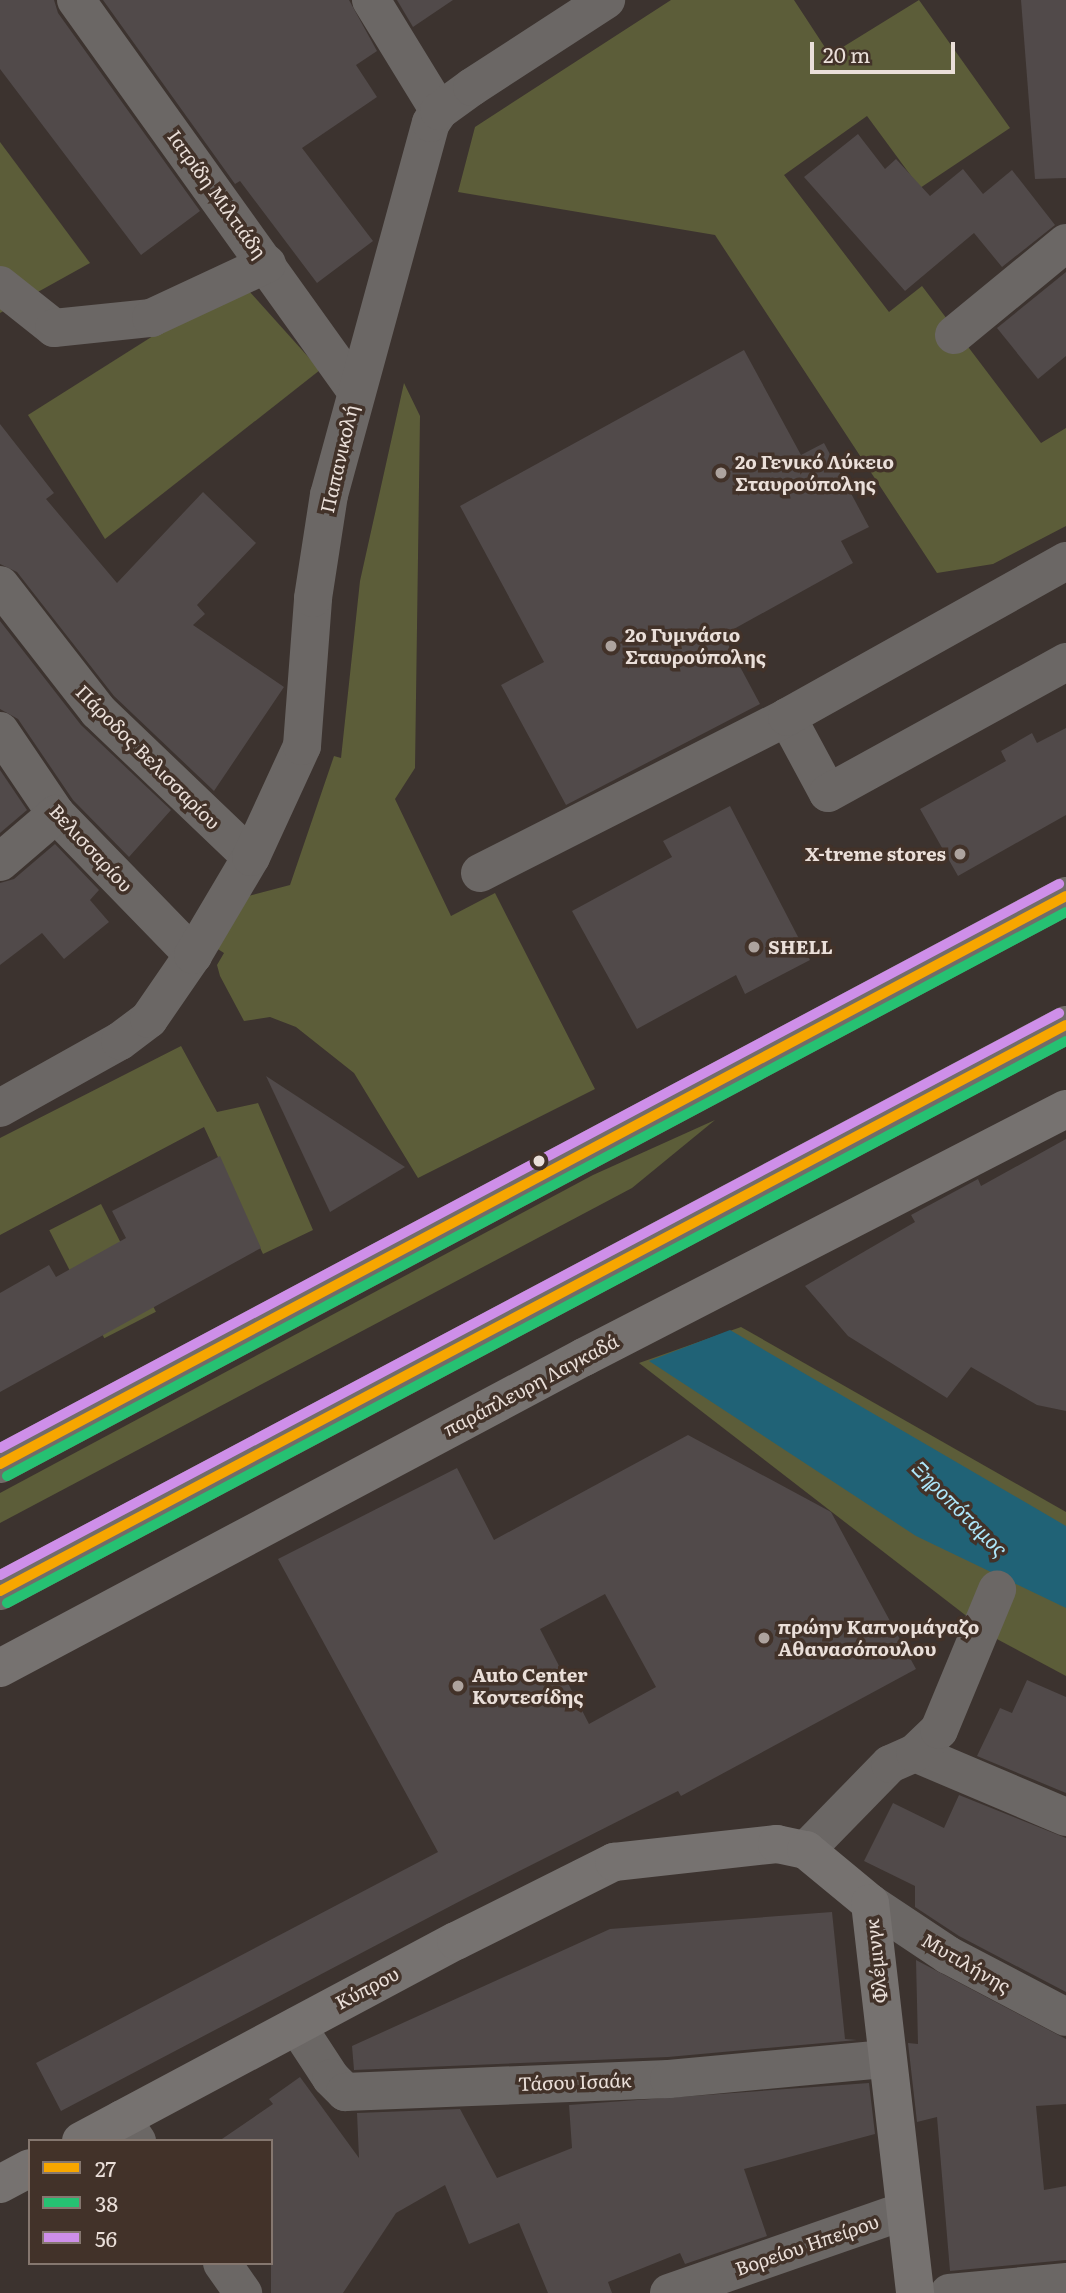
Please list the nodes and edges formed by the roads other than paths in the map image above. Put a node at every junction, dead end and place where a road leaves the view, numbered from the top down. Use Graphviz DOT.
graph roads {
  1 [pos="76,0"];
  2 [pos="371,0"];
  3 [pos="607,0"];
  4 [pos="439,111"];
  5 [pos="1066,243"];
  6 [pos="267,264"];
  7 [pos="0,285"];
  8 [pos="954,335"];
  9 [pos="355,390"];
  10 [pos="1066,561"];
  11 [pos="0,585"];
  12 [pos="1066,662"];
  13 [pos="788,716"];
  14 [pos="0,732"];
  15 [pos="56,814"];
  16 [pos="251,857"];
  17 [pos="0,862"];
  18 [pos="480,873"];
  19 [pos="1066,896"];
  20 [pos="193,955"];
  21 [pos="1066,1025"];
  22 [pos="6,1095"];
  23 [pos="1066,1109"];
  24 [pos="0,1464"];
  25 [pos="997,1590"];
  26 [pos="0,1591"];
  27 [pos="0,1668"];
  28 [pos="915,1753"];
  29 [pos="1066,1817"];
  30 [pos="806,1850"];
  31 [pos="614,1862"];
  32 [pos="870,1903"];
  33 [pos="1066,2017"];
  34 [pos="296,2026"];
  35 [pos="886,2059"];
  36 [pos="130,2130"];
  37 [pos="90,2139"];
  38 [pos="28,2169"];
  39 [pos="0,2184"];
  40 [pos="905,2211"];
  41 [pos="223,2265"];
  42 [pos="1066,2282"];
  43 [pos="243,2293"];
  44 [pos="669,2293"];
  45 [pos="915,2293"];
  46 [pos="949,2293"];
  1 -- 6 [label="street, Ιατρίδη Μιλτιάδη"];
  2 -- 4 [label="street"];
  3 -- 4 [label="street"];
  4 -- 9 [label="street, Παπανικολή"];
  5 -- 8 [label="street"];
  6 -- 7 [label="street"];
  6 -- 9 [label="street, Ιατρίδη Μιλτιάδη"];
  9 -- 16 [label="street, Παπανικολή"];
  10 -- 13 [label="street"];
  11 -- 16 [label="street, Πάροδος Βελισσαρίου"];
  12 -- 13 [label="street"];
  13 -- 18 [label="street"];
  14 -- 15 [label="street, Βελισσαρίου"];
  15 -- 17 [label="street"];
  15 -- 20 [label="street, Βελισσαρίου"];
  16 -- 20 [label="street, Παπανικολή"];
  19 -- 24 [label="highway"];
  20 -- 22 [label="street, Παπανικολή"];
  21 -- 26 [label="highway"];
  23 -- 27 [label="street, παράπλευρη Λαγκαδά"];
  25 -- 28 [label="street"];
  28 -- 29 [label="street"];
  28 -- 30 [label="street"];
  30 -- 31 [label="street, Φλέμινγκ"];
  30 -- 32 [label="street, Φλέμινγκ"];
  31 -- 34 [label="street, Κύπρου"];
  32 -- 33 [label="street, Μυτιλήνης"];
  32 -- 35 [label="street, Φλέμινγκ"];
  34 -- 35 [label="street, Τάσου Ισαάκ"];
  34 -- 36 [label="street, Κύπρου"];
  35 -- 40 [label="street, Φλέμινγκ"];
  36 -- 37 [label="street, Κύπρου"];
  38 -- 39 [label="street"];
  40 -- 44 [label="street, Βορείου Ηπείρου"];
  40 -- 45 [label="street, Φλέμινγκ"];
  41 -- 43 [label="street"];
  42 -- 46 [label="street"];
}
